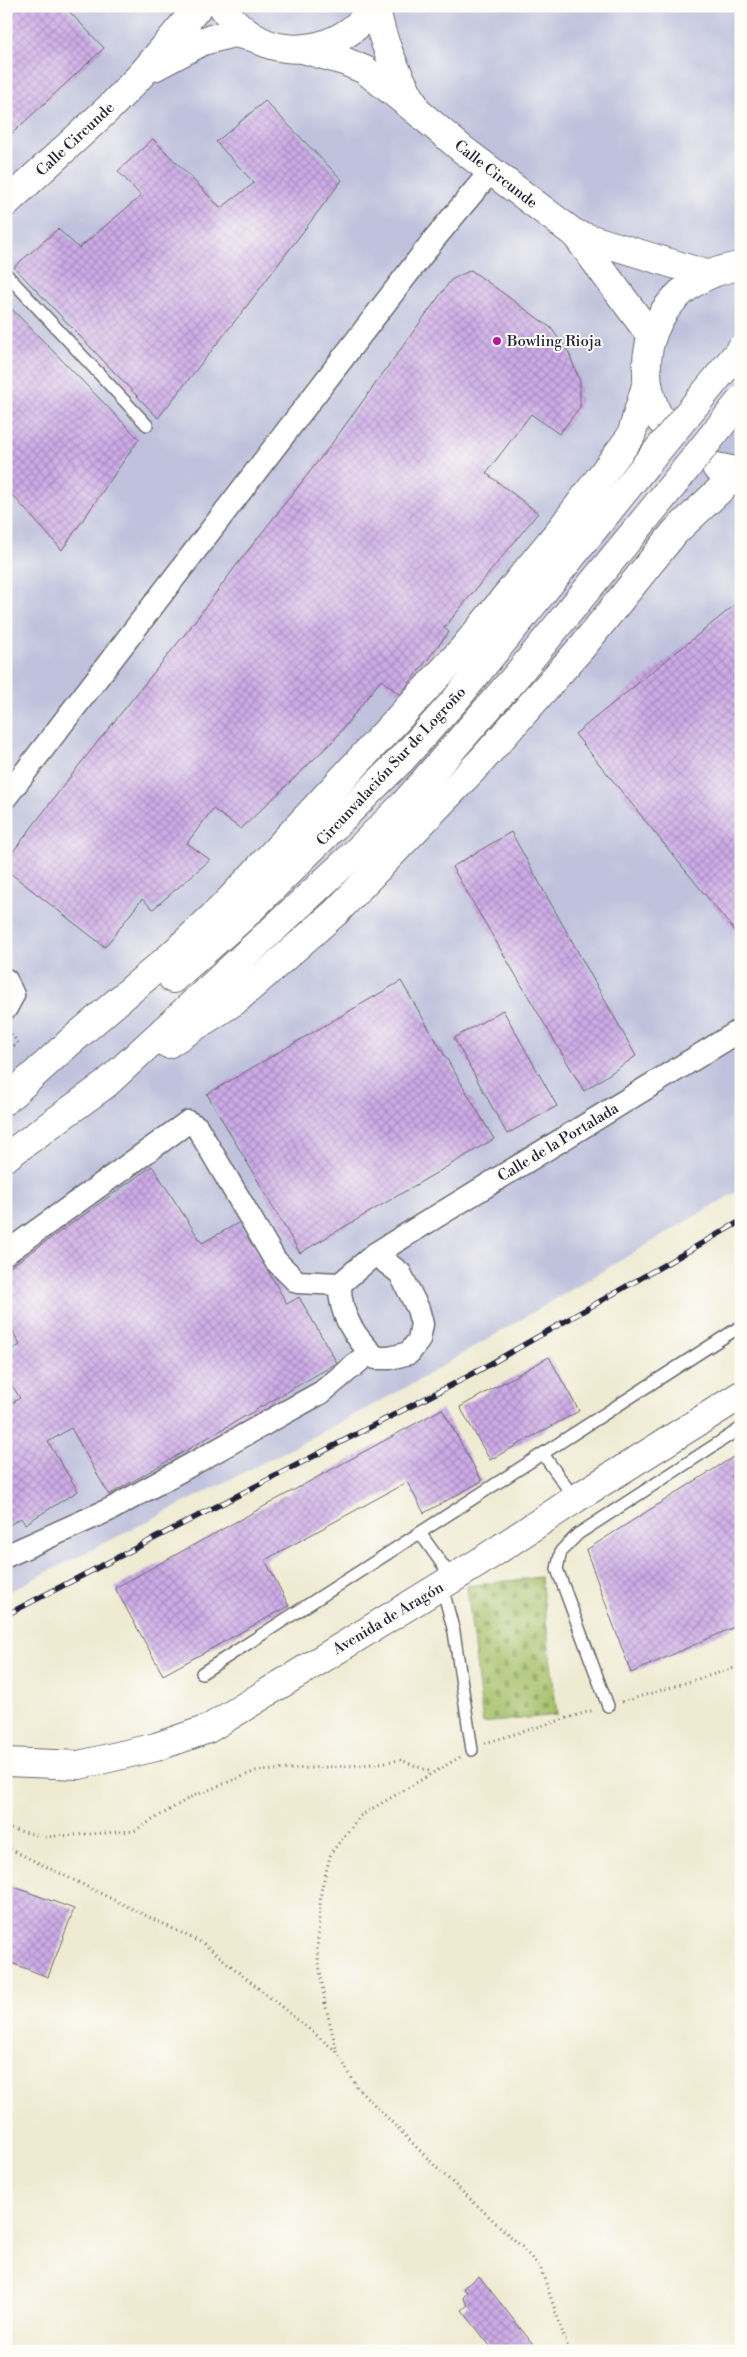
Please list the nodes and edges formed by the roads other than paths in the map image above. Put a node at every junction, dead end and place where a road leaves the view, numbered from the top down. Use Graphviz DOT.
graph roads {
  1 [pos="198,6"];
  2 [pos="222,6"];
  3 [pos="374,6"];
  4 [pos="252,37"];
  5 [pos="303,49"];
  6 [pos="142,74"];
  7 [pos="418,112"];
  8 [pos="491,171"];
  9 [pos="6,203"];
  10 [pos="575,234"];
  11 [pos="741,266"];
  12 [pos="6,274"];
  13 [pos="706,274"];
  14 [pos="651,336"];
  15 [pos="741,349"];
  16 [pos="647,382"];
  17 [pos="741,400"];
  18 [pos="661,421"];
  19 [pos="146,425"];
  20 [pos="732,470"];
  21 [pos="6,797"];
  22 [pos="6,980"];
  23 [pos="6,1008"];
  24 [pos="741,1030"];
  25 [pos="106,1084"];
  26 [pos="6,1100"];
  27 [pos="6,1106"];
  28 [pos="6,1157"];
  29 [pos="6,1253"];
  30 [pos="375,1254"];
  31 [pos="340,1284"];
  32 [pos="741,1326"];
  33 [pos="370,1352"];
  34 [pos="741,1395"];
  35 [pos="741,1428"];
  36 [pos="543,1454"];
  37 [pos="575,1499"];
  38 [pos="420,1533"];
  39 [pos="6,1556"];
  40 [pos="447,1582"];
  41 [pos="202,1674"];
  42 [pos="608,1706"];
  43 [pos="472,1750"];
  44 [pos="6,1762"];
  1 -- 6 [label="main road, Calle Circunde"];
  2 -- 4 [label="main road"];
  3 -- 5 [label="main road"];
  3 -- 7 [label="main road, Calle Circunde"];
  4 -- 5 [label="main road"];
  4 -- 6 [label="main road, Calle Circunde"];
  5 -- 7 [label="main road, Calle Circunde"];
  6 -- 9 [label="main road, Calle Circunde"];
  7 -- 8 [label="main road, Calle Circunde"];
  8 -- 10 [label="main road, Calle Circunde"];
  8 -- 21 [label="street"];
  10 -- 13 [label="main road, Calle Circunde"];
  10 -- 14 [label="main road, Calle Circunde"];
  11 -- 13 [label="main road"];
  12 -- 19 [label="lane"];
  13 -- 14 [label="main road"];
  14 -- 16 [label="main road"];
  15 -- 27 [label="main road, Circunvalación Sur de Logroño, bridge"];
  16 -- 18 [label="main road"];
  16 -- 26 [label="main road"];
  17 -- 25 [label="main road, Circunvalación Sur de Logroño, bridge"];
  20 -- 25 [label="main road"];
  22 -- 23 [label="street"];
  24 -- 30 [label="street, Calle de la Portalada"];
  25 -- 28 [label="main road, Circunvalación Sur de Logroño"];
  29 -- 31 [label="street"];
  30 -- 31 [label="street, Calle de la Portalada"];
  30 -- 33 [label="street"];
  31 -- 33 [label="street"];
  32 -- 36 [label="lane"];
  33 -- 39 [label="street"];
  34 -- 37 [label="main road, Avenida de Aragón"];
  35 -- 42 [label="lane"];
  36 -- 37 [label="lane"];
  36 -- 38 [label="lane"];
  37 -- 40 [label="main road, Avenida de Aragón"];
  38 -- 40 [label="lane"];
  38 -- 41 [label="lane"];
  40 -- 43 [label="lane"];
  40 -- 44 [label="main road, Avenida de Aragón"];
}
